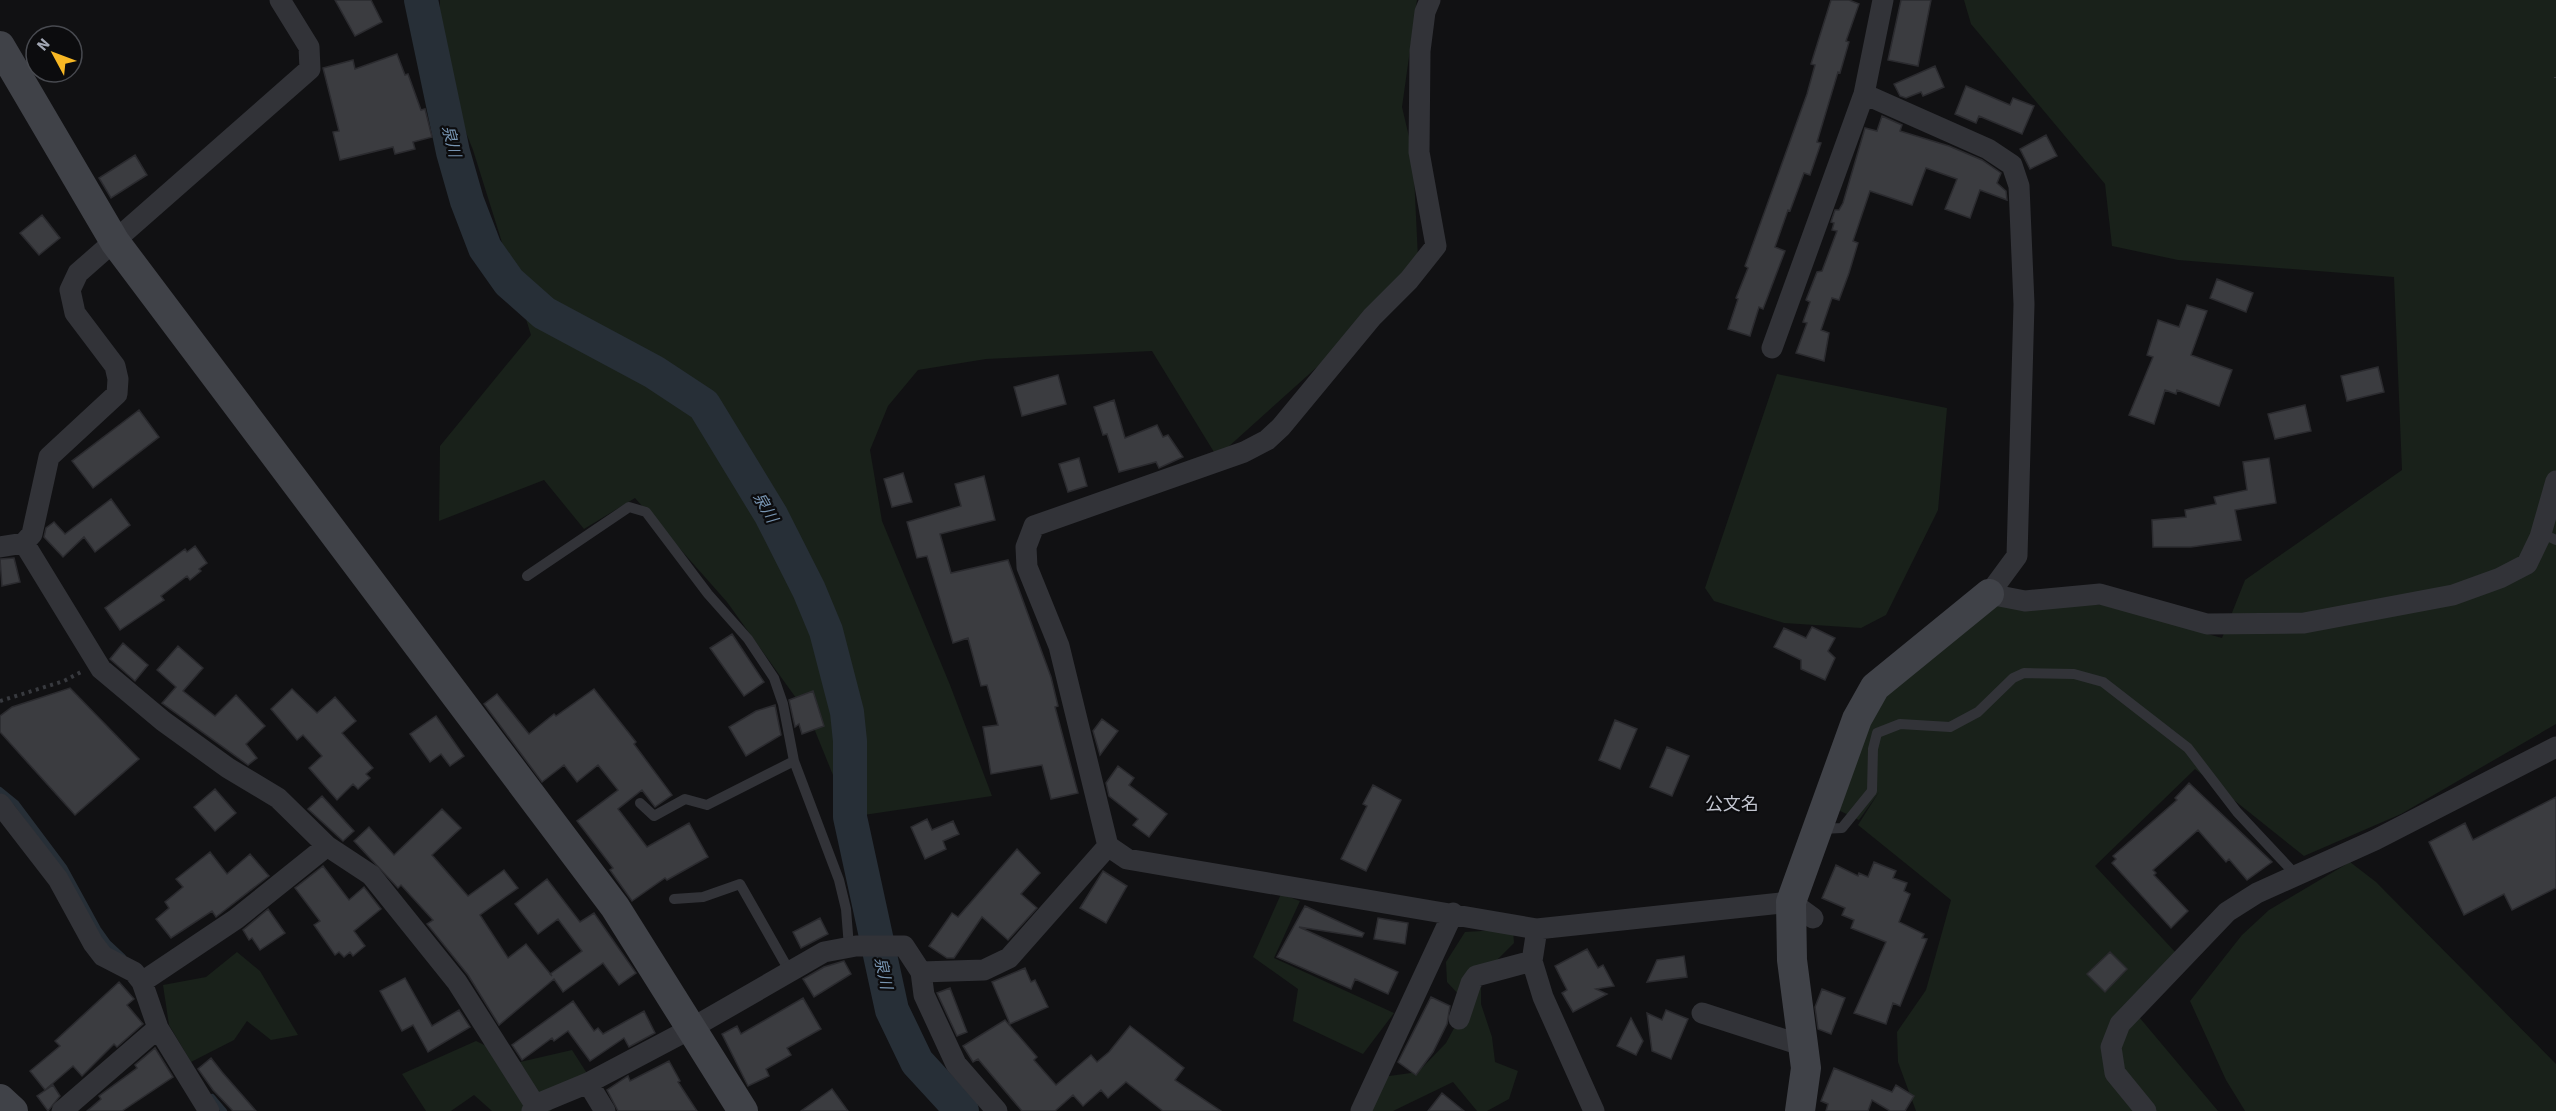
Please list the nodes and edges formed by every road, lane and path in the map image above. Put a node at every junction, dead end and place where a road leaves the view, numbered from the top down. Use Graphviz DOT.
graph roads {
  1 [pos="280,0"];
  2 [pos="1430,0"];
  3 [pos="1883,0"];
  4 [pos="0,46"];
  5 [pos="1864,94"];
  6 [pos="115,242"];
  7 [pos="1772,348"];
  8 [pos="2556,481"];
  9 [pos="2549,536"];
  10 [pos="24,543"];
  11 [pos="0,547"];
  12 [pos="527,576"];
  13 [pos="1989,594"];
  14 [pos="98,664"];
  15 [pos="0,701"];
  16 [pos="2556,747"];
  17 [pos="794,761"];
  18 [pos="640,803"];
  19 [pos="0,804"];
  20 [pos="1818,829"];
  21 [pos="327,846"];
  22 [pos="1108,846"];
  23 [pos="2297,876"];
  24 [pos="674,899"];
  25 [pos="1802,910"];
  26 [pos="1453,913"];
  27 [pos="1537,929"];
  28 [pos="853,946"];
  29 [pos="1532,961"];
  30 [pos="790,972"];
  31 [pos="921,972"];
  32 [pos="146,980"];
  33 [pos="1702,1013"];
  34 [pos="1459,1019"];
  35 [pos="158,1028"];
  36 [pos="692,1028"];
  37 [pos="1804,1046"];
  38 [pos="588,1083"];
  39 [pos="0,1099"];
  40 [pos="533,1108"];
  41 [pos="13,1111"];
  42 [pos="62,1111"];
  43 [pos="209,1111"];
  44 [pos="605,1111"];
  45 [pos="743,1111"];
  46 [pos="997,1111"];
  47 [pos="1361,1111"];
  48 [pos="1594,1111"];
  49 [pos="1800,1111"];
  50 [pos="2146,1111"];
  1 -- 6 [label="street"];
  2 -- 22 [label="street"];
  3 -- 5 [label="street"];
  4 -- 6 [label="street"];
  5 -- 7 [label="street"];
  5 -- 13 [label="street"];
  6 -- 10 [label="street"];
  6 -- 36 [label="street"];
  8 -- 9 [label="street"];
  9 -- 13 [label="street"];
  10 -- 11 [label="street"];
  10 -- 14 [label="street"];
  12 -- 17 [label="lane"];
  13 -- 20 [label="street"];
  14 -- 15 [label="path"];
  14 -- 21 [label="street"];
  16 -- 23 [label="street"];
  17 -- 18 [label="lane"];
  17 -- 28 [label="lane"];
  19 -- 32 [label="street"];
  20 -- 23 [label="lane"];
  20 -- 25 [label="street"];
  21 -- 32 [label="street"];
  21 -- 40 [label="street"];
  22 -- 26 [label="street"];
  22 -- 31 [label="street"];
  23 -- 50 [label="street"];
  24 -- 30 [label="lane"];
  25 -- 27 [label="street"];
  25 -- 37 [label="street"];
  26 -- 27 [label="street"];
  26 -- 47 [label="street"];
  27 -- 29 [label="street"];
  28 -- 30 [label="street"];
  28 -- 31 [label="street"];
  29 -- 34 [label="street"];
  29 -- 48 [label="street"];
  30 -- 36 [label="street"];
  31 -- 46 [label="street"];
  32 -- 35 [label="street"];
  33 -- 37 [label="street"];
  35 -- 42 [label="street"];
  35 -- 43 [label="street"];
  36 -- 38 [label="street"];
  36 -- 45 [label="street"];
  37 -- 49 [label="street"];
  38 -- 40 [label="street"];
  38 -- 44 [label="street"];
  39 -- 41 [label="street"];
}
